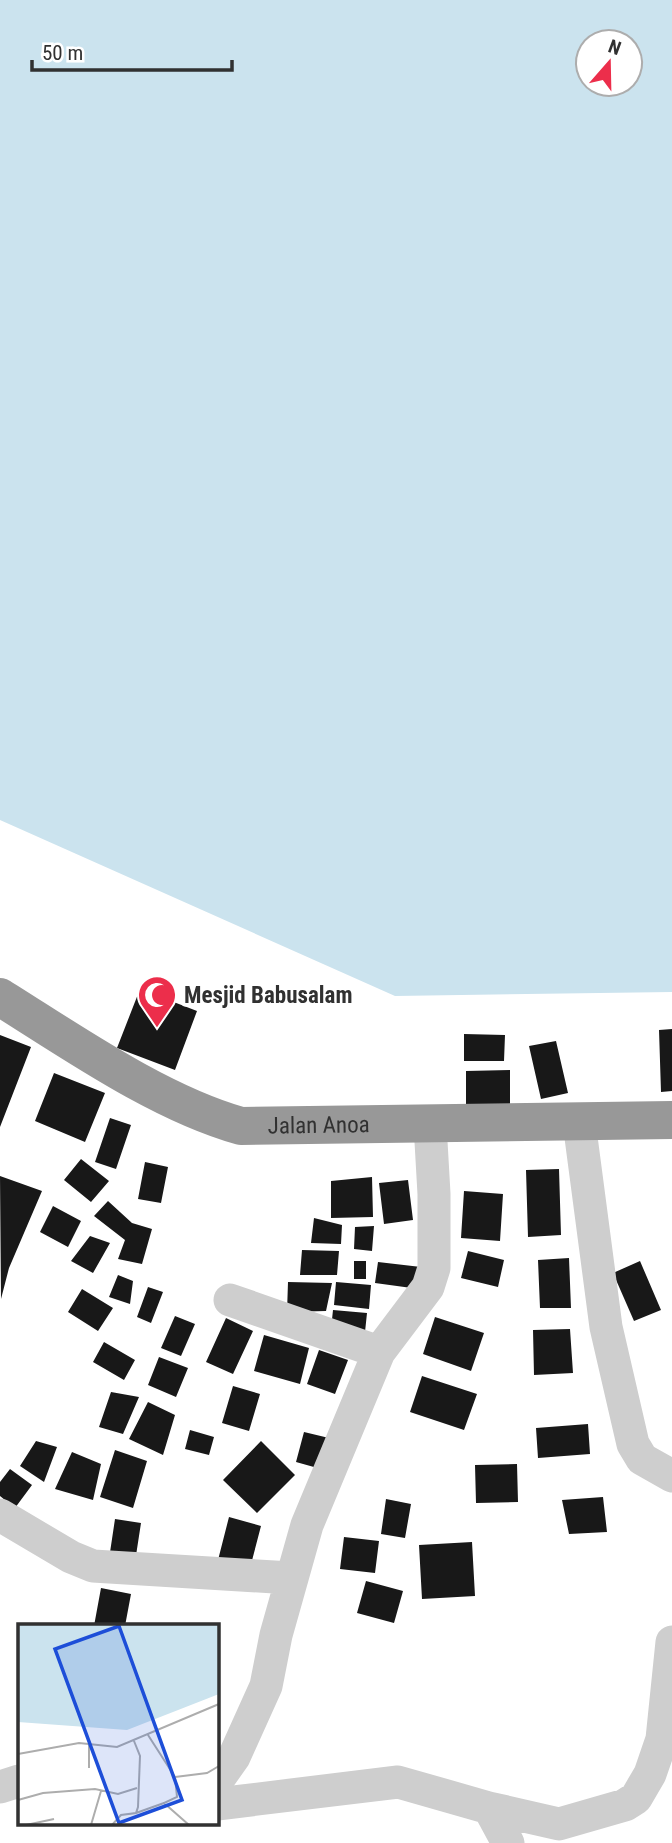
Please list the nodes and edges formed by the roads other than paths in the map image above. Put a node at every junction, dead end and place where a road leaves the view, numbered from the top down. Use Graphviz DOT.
graph roads {
  1 [pos="0,997"];
  2 [pos="672,1120"];
  3 [pos="579,1122"];
  4 [pos="430,1124"];
  5 [pos="230,1300"];
  6 [pos="379,1352"];
  7 [pos="672,1476"];
  8 [pos="0,1515"];
  9 [pos="291,1578"];
  10 [pos="672,1642"];
  11 [pos="219,1778"];
  12 [pos="18,1780"];
  13 [pos="0,1787"];
  14 [pos="219,1804"];
  15 [pos="489,1808"];
  16 [pos="508,1843"];
  1 -- 4 [label="highway, Jalan Anoa"];
  2 -- 3 [label="highway, Jalan Anoa"];
  3 -- 4 [label="highway, Jalan Anoa"];
  3 -- 7 [label="street"];
  4 -- 6 [label="street"];
  5 -- 6 [label="street"];
  6 -- 9 [label="street"];
  8 -- 9 [label="street"];
  9 -- 11 [label="street"];
  10 -- 15 [label="street"];
  12 -- 13 [label="street"];
  14 -- 15 [label="street"];
  15 -- 16 [label="street"];
}
